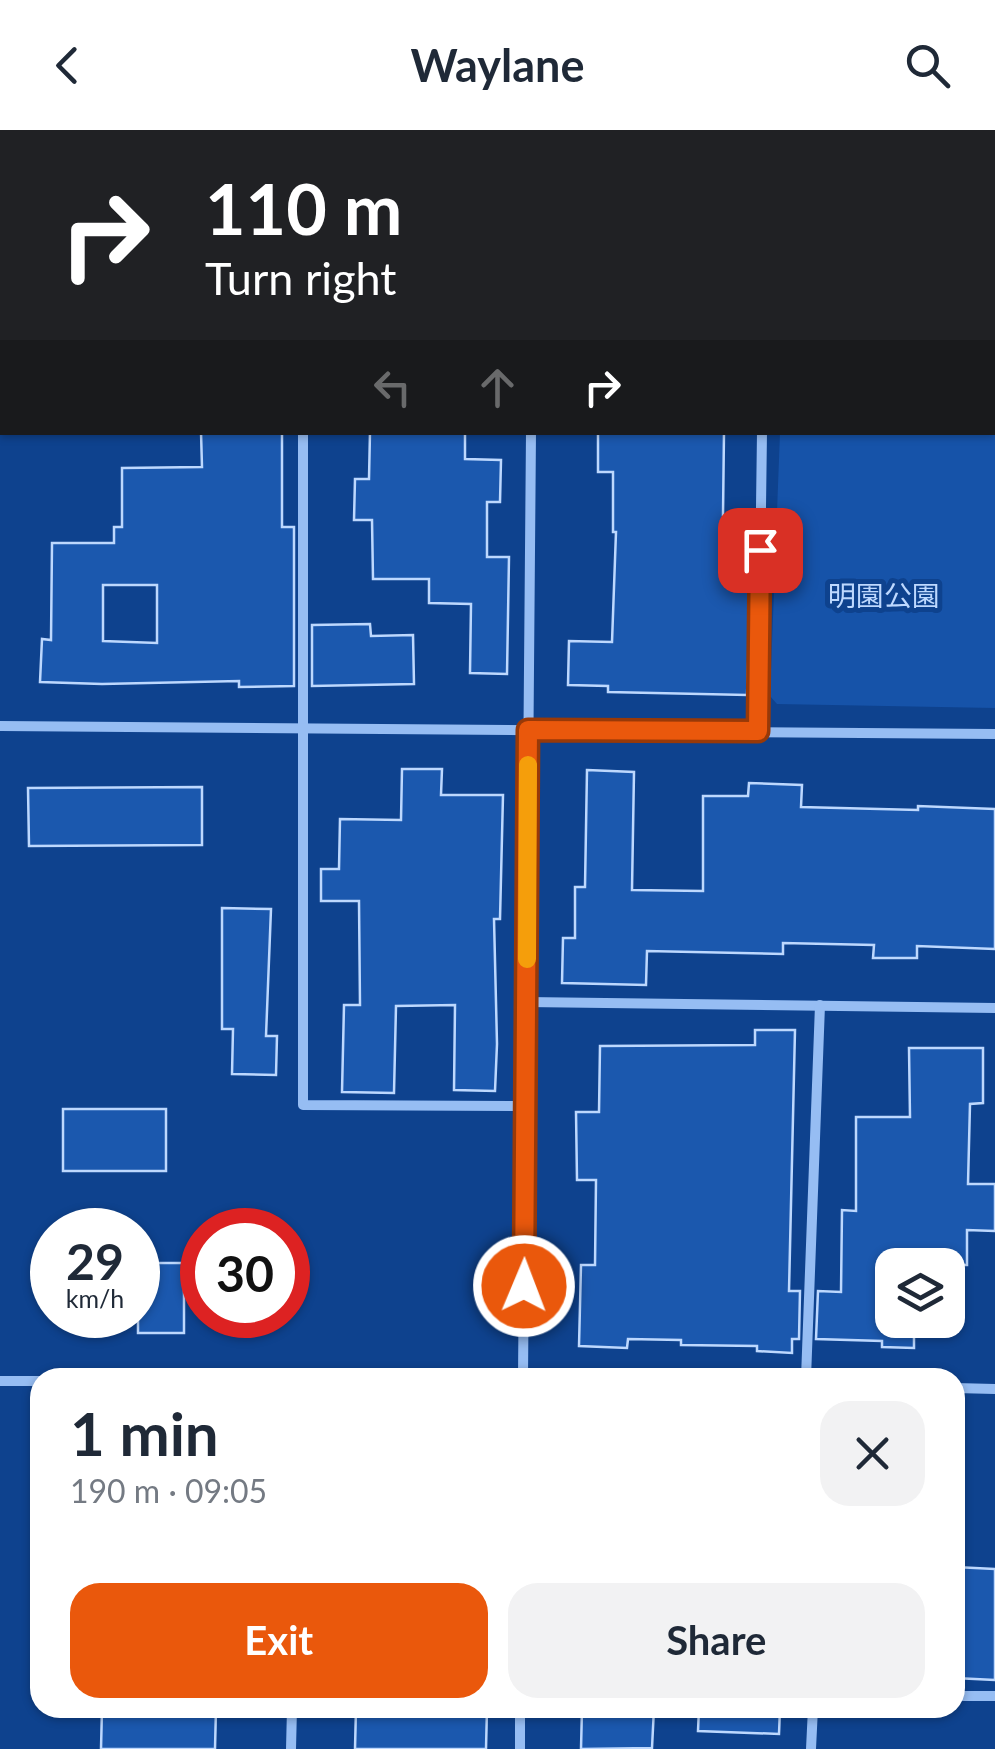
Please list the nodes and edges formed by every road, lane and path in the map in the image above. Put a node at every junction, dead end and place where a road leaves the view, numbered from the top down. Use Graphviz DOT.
graph roads {
  1 [pos="303,435"];
  2 [pos="531,435"];
  3 [pos="762,435"];
  4 [pos="0,726"];
  5 [pos="303,728"];
  6 [pos="528,730"];
  7 [pos="758,731"];
  8 [pos="995,734"];
  9 [pos="526,1002"];
  10 [pos="820,1005"];
  11 [pos="995,1008"];
  12 [pos="526,1106"];
  13 [pos="523,1368"];
  14 [pos="806,1368"];
  15 [pos="0,1381"];
  16 [pos="30,1381"];
  17 [pos="965,1388"];
  18 [pos="995,1389"];
  19 [pos="965,1696"];
  20 [pos="995,1696"];
  21 [pos="292,1718"];
  22 [pos="520,1718"];
  23 [pos="813,1718"];
  24 [pos="291,1749"];
  25 [pos="520,1749"];
  26 [pos="811,1749"];
  1 -- 5 [label="street"];
  2 -- 6 [label="street"];
  3 -- 7 [label="street"];
  4 -- 5 [label="street"];
  5 -- 6 [label="street"];
  5 -- 12 [label="street"];
  6 -- 7 [label="street"];
  6 -- 9 [label="street"];
  7 -- 8 [label="street"];
  9 -- 10 [label="street"];
  9 -- 12 [label="street"];
  10 -- 11 [label="street"];
  10 -- 14 [label="street"];
  12 -- 13 [label="street"];
  15 -- 16 [label="street"];
  17 -- 18 [label="street"];
  19 -- 20 [label="street"];
  21 -- 24 [label="street"];
  22 -- 25 [label="street"];
  23 -- 26 [label="street"];
}
